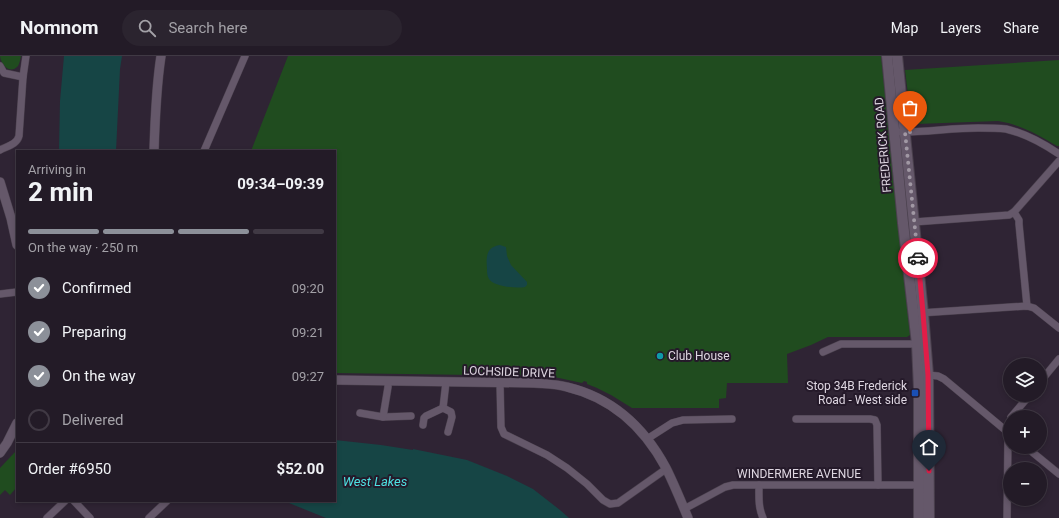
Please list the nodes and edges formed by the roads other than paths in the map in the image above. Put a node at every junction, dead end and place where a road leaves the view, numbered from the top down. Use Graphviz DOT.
graph roads {
  1 [pos="26,56"];
  2 [pos="161,56"];
  3 [pos="245,56"];
  4 [pos="887,56"];
  5 [pos="897,56"];
  6 [pos="0,66"];
  7 [pos="23,77"];
  8 [pos="900,132"];
  9 [pos="0,150"];
  10 [pos="154,150"];
  11 [pos="204,150"];
  12 [pos="1059,154"];
  13 [pos="1059,161"];
  14 [pos="0,182"];
  15 [pos="1014,212"];
  16 [pos="914,222"];
  17 [pos="16,240"];
  18 [pos="16,292"];
  19 [pos="0,294"];
  20 [pos="1027,306"];
  21 [pos="918,313"];
  22 [pos="1059,328"];
  23 [pos="917,344"];
  24 [pos="823,352"];
  25 [pos="1059,360"];
  26 [pos="1047,374"];
  27 [pos="928,375"];
  28 [pos="336,380"];
  29 [pos="388,381"];
  30 [pos="446,382"];
  31 [pos="500,382"];
  32 [pos="1024,402"];
  33 [pos="443,408"];
  34 [pos="1018,410"];
  35 [pos="360,413"];
  36 [pos="411,416"];
  37 [pos="383,417"];
  38 [pos="732,419"];
  39 [pos="796,419"];
  40 [pos="423,425"];
  41 [pos="16,426"];
  42 [pos="1002,428"];
  43 [pos="448,432"];
  44 [pos="647,439"];
  45 [pos="0,453"];
  46 [pos="1008,454"];
  47 [pos="1035,454"];
  48 [pos="666,469"];
  49 [pos="1059,474"];
  50 [pos="759,485"];
  51 [pos="878,485"];
  52 [pos="919,485"];
  53 [pos="65,502"];
  54 [pos="75,502"];
  55 [pos="166,502"];
  56 [pos="684,509"];
  57 [pos="47,518"];
  58 [pos="90,518"];
  59 [pos="149,518"];
  60 [pos="688,518"];
  61 [pos="763,518"];
  62 [pos="919,518"];
  63 [pos="929,518"];
  64 [pos="1007,518"];
  1 -- 7 [label="street"];
  2 -- 10 [label="street"];
  3 -- 11 [label="street"];
  4 -- 8 [label="main road, FREDERICK ROAD"];
  5 -- 8 [label="main road, FREDERICK ROAD"];
  6 -- 7 [label="street"];
  7 -- 9 [label="street"];
  8 -- 12 [label="street"];
  8 -- 16 [label="main road, FREDERICK ROAD"];
  8 -- 21 [label="main road, FREDERICK ROAD"];
  13 -- 15 [label="street"];
  14 -- 17 [label="street"];
  15 -- 16 [label="street"];
  15 -- 20 [label="street"];
  16 -- 21 [label="main road, FREDERICK ROAD"];
  18 -- 19 [label="street"];
  20 -- 21 [label="street"];
  20 -- 22 [label="street"];
  21 -- 23 [label="main road, FREDERICK ROAD"];
  21 -- 27 [label="main road, FREDERICK ROAD"];
  23 -- 24 [label="street"];
  23 -- 52 [label="main road, FREDERICK ROAD"];
  25 -- 26 [label="street"];
  27 -- 42 [label="street"];
  27 -- 63 [label="main road, FREDERICK ROAD"];
  28 -- 29 [label="street, LOCHSIDE DRIVE"];
  29 -- 30 [label="street, LOCHSIDE DRIVE"];
  29 -- 37 [label="street"];
  30 -- 31 [label="street, LOCHSIDE DRIVE"];
  30 -- 33 [label="street"];
  31 -- 44 [label="street, LOCHSIDE DRIVE"];
  31 -- 48 [label="street"];
  32 -- 34 [label="street"];
  33 -- 40 [label="street"];
  33 -- 43 [label="street"];
  35 -- 37 [label="street"];
  36 -- 37 [label="street"];
  38 -- 44 [label="street"];
  39 -- 51 [label="street"];
  41 -- 45 [label="street"];
  44 -- 48 [label="street, LOCHSIDE DRIVE"];
  46 -- 64 [label="street"];
  47 -- 49 [label="street"];
  48 -- 56 [label="street, LOCHSIDE DRIVE"];
  50 -- 51 [label="street, WINDERMERE AVENUE"];
  50 -- 56 [label="street, WINDERMERE AVENUE"];
  50 -- 61 [label="street"];
  51 -- 52 [label="street, WINDERMERE AVENUE"];
  52 -- 62 [label="main road, FREDERICK ROAD"];
  53 -- 57 [label="street"];
  54 -- 58 [label="street"];
  55 -- 59 [label="street"];
  56 -- 60 [label="street, LOCHSIDE DRIVE"];
}
